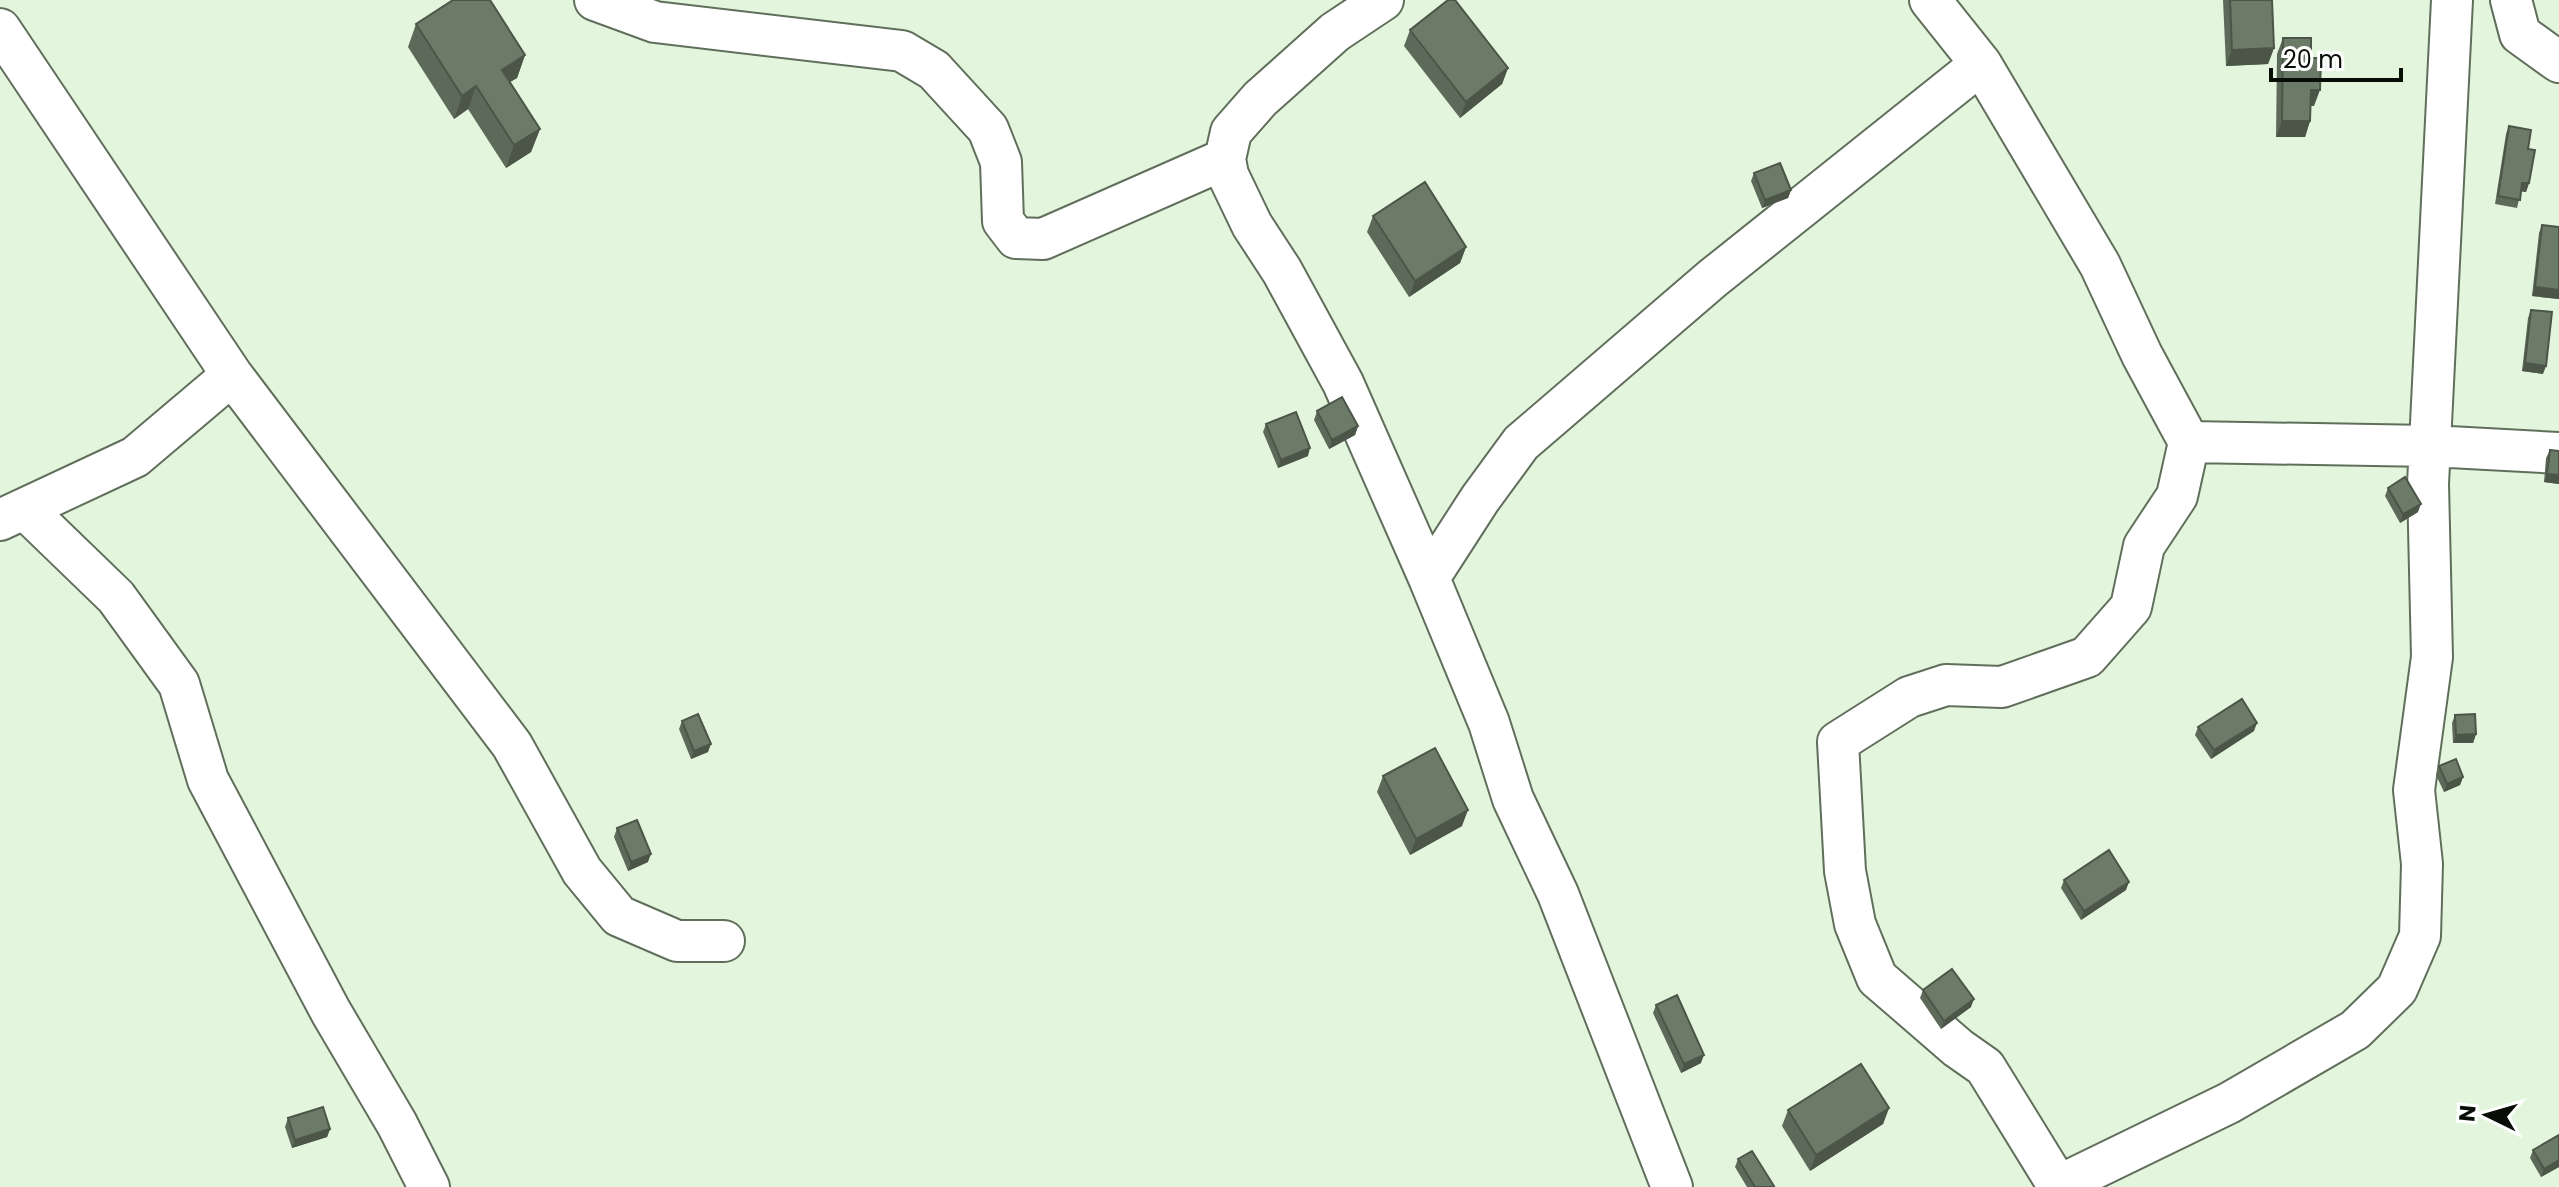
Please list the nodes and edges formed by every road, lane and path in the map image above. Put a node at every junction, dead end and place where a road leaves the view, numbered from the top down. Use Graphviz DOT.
graph roads {
  1 [pos="595,0"];
  2 [pos="1383,0"];
  3 [pos="1930,0"];
  4 [pos="2452,0"];
  5 [pos="2511,0"];
  6 [pos="0,29"];
  7 [pos="2559,62"];
  8 [pos="1981,64"];
  9 [pos="16,81"];
  10 [pos="1225,159"];
  11 [pos="232,375"];
  12 [pos="2189,442"];
  13 [pos="2431,446"];
  14 [pos="2559,453"];
  15 [pos="13,515"];
  16 [pos="1429,578"];
  17 [pos="724,941"];
  18 [pos="429,1187"];
  19 [pos="1672,1187"];
  20 [pos="2058,1187"];
  1 -- 10 [label="street"];
  2 -- 10 [label="street"];
  3 -- 8 [label="street"];
  4 -- 13 [label="street"];
  5 -- 7 [label="street"];
  6 -- 9 [label="street"];
  8 -- 12 [label="street"];
  8 -- 16 [label="street"];
  9 -- 11 [label="street"];
  10 -- 16 [label="street"];
  11 -- 15 [label="street"];
  11 -- 17 [label="street"];
  12 -- 13 [label="street"];
  12 -- 20 [label="street"];
  13 -- 14 [label="street"];
  13 -- 20 [label="street"];
  15 -- 18 [label="street"];
  16 -- 19 [label="street"];
}
